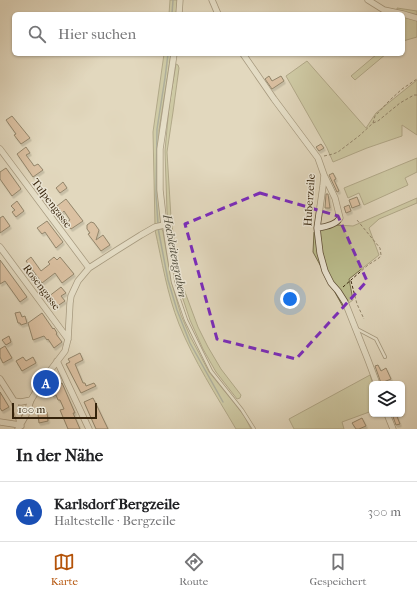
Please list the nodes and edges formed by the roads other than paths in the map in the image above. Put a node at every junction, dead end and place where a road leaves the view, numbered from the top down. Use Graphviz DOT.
graph roads {
  1 [pos="180,0"];
  2 [pos="212,0"];
  3 [pos="368,0"];
  4 [pos="179,12"];
  5 [pos="217,12"];
  6 [pos="394,12"];
  7 [pos="405,15"];
  8 [pos="417,18"];
  9 [pos="174,56"];
  10 [pos="244,56"];
  11 [pos="0,149"];
  12 [pos="324,175"];
  13 [pos="163,225"];
  14 [pos="317,228"];
  15 [pos="0,247"];
  16 [pos="89,268"];
  17 [pos="355,328"];
  18 [pos="68,339"];
  19 [pos="385,357"];
  20 [pos="57,361"];
  21 [pos="0,379"];
  22 [pos="376,381"];
  23 [pos="31,400"];
  24 [pos="14,401"];
  25 [pos="388,417"];
  26 [pos="0,422"];
  27 [pos="20,428"];
  28 [pos="89,429"];
  29 [pos="254,429"];
  30 [pos="393,429"];
  1 -- 4 [label="street"];
  2 -- 5 [label="street"];
  3 -- 6 [label="street"];
  7 -- 8 [label="street"];
  9 -- 13 [label="street"];
  10 -- 12 [label="street, Huberzeile"];
  11 -- 16 [label="street, Tulpengasse"];
  12 -- 14 [label="street, Huberzeile"];
  12 -- 14 [label="street"];
  13 -- 16 [label="street"];
  13 -- 29 [label="lane"];
  14 -- 17 [label="street, Huberzeile"];
  15 -- 18 [label="street, Rosengasse"];
  16 -- 18 [label="street"];
  17 -- 19 [label="lane"];
  17 -- 22 [label="street, Huberzeile"];
  18 -- 20 [label="street"];
  20 -- 23 [label="street"];
  20 -- 28 [label="street"];
  21 -- 24 [label="street"];
  23 -- 24 [label="street"];
  23 -- 27 [label="street"];
  24 -- 27 [label="street"];
  25 -- 30 [label="street"];
  26 -- 27 [label="street"];
}
